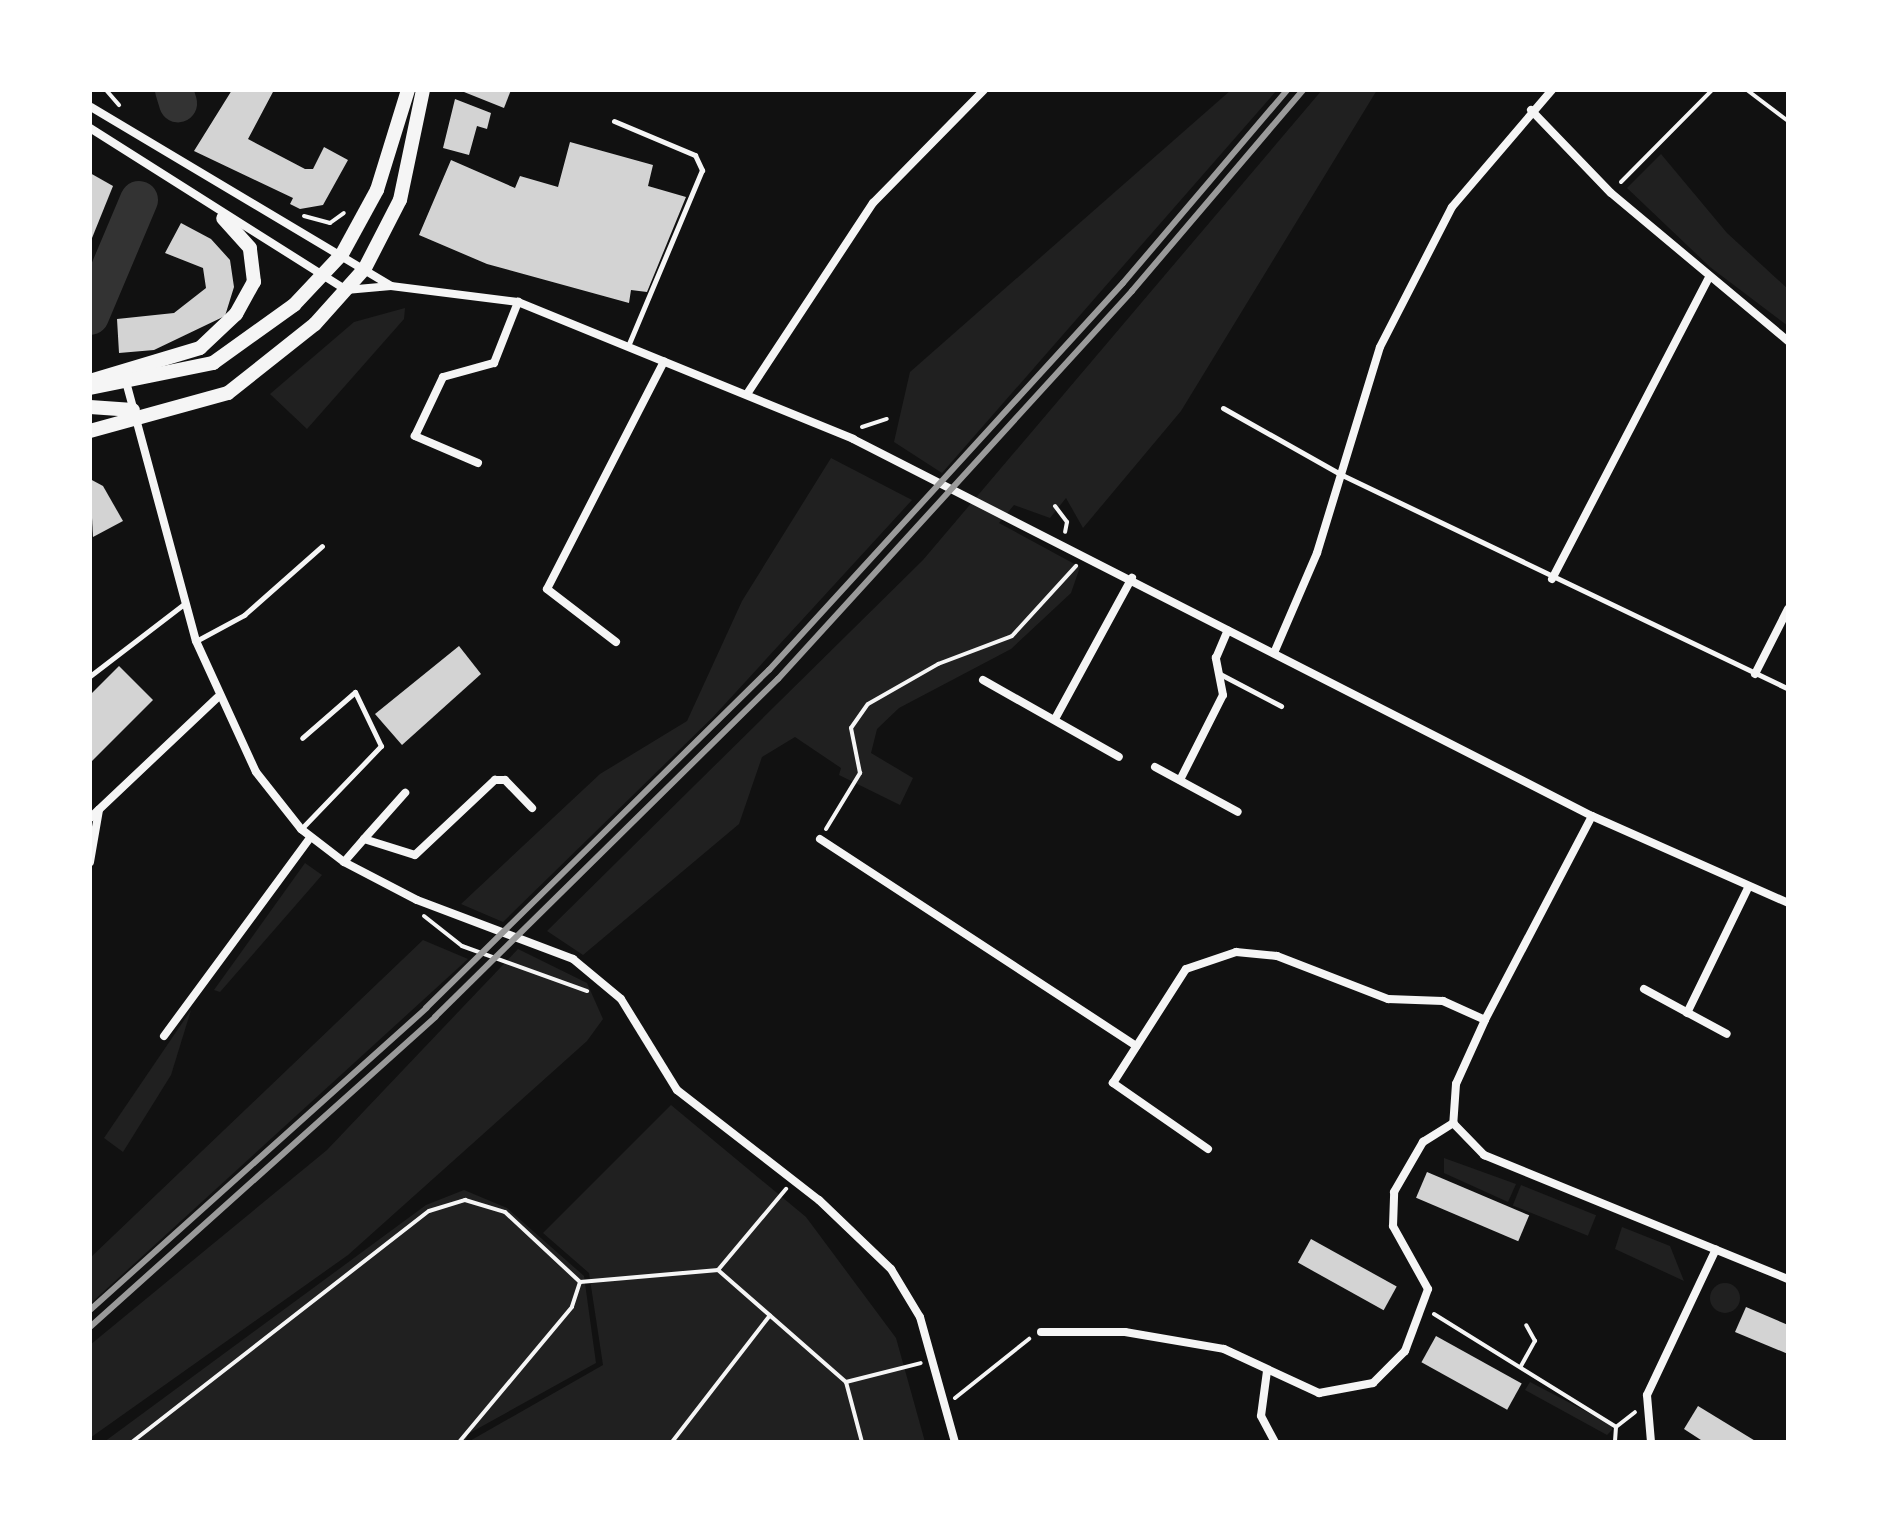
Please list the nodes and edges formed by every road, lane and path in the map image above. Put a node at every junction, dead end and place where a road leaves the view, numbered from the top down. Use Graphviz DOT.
graph roads {
  1 [pos="106,90"];
  2 [pos="408,90"];
  3 [pos="423,90"];
  4 [pos="984,90"];
  5 [pos="1552,90"];
  6 [pos="1712,90"];
  7 [pos="1747,90"];
  8 [pos="90,105"];
  9 [pos="1531,110"];
  10 [pos="90,114"];
  11 [pos="130,118"];
  12 [pos="614,121"];
  13 [pos="1788,121"];
  14 [pos="90,128"];
  15 [pos="1611,193"];
  16 [pos="292,209"];
  17 [pos="348,210"];
  18 [pos="223,218"];
  19 [pos="342,254"];
  20 [pos="365,268"];
  21 [pos="323,277"];
  22 [pos="1708,279"];
  23 [pos="391,286"];
  24 [pos="346,290"];
  25 [pos="518,302"];
  26 [pos="1788,341"];
  27 [pos="628,346"];
  28 [pos="664,361"];
  29 [pos="124,376"];
  30 [pos="90,381"];
  31 [pos="90,388"];
  32 [pos="747,394"];
  33 [pos="90,407"];
  34 [pos="1223,408"];
  35 [pos="135,416"];
  36 [pos="887,419"];
  37 [pos="90,431"];
  38 [pos="853,439"];
  39 [pos="478,463"];
  40 [pos="1340,474"];
  41 [pos="1055,506"];
  42 [pos="1062,542"];
  43 [pos="322,546"];
  44 [pos="1084,554"];
  45 [pos="1132,578"];
  46 [pos="1552,579"];
  47 [pos="186,602"];
  48 [pos="1788,609"];
  49 [pos="1228,630"];
  50 [pos="196,641"];
  51 [pos="616,642"];
  52 [pos="1274,653"];
  53 [pos="1219,674"];
  54 [pos="1755,674"];
  55 [pos="90,676"];
  56 [pos="983,680"];
  57 [pos="1788,689"];
  58 [pos="217,698"];
  59 [pos="1281,706"];
  60 [pos="1055,719"];
  61 [pos="302,738"];
  62 [pos="1119,757"];
  63 [pos="1155,767"];
  64 [pos="1180,780"];
  65 [pos="405,793"];
  66 [pos="532,808"];
  67 [pos="99,810"];
  68 [pos="1238,812"];
  69 [pos="1592,816"];
  70 [pos="90,818"];
  71 [pos="301,829"];
  72 [pos="310,838"];
  73 [pos="364,839"];
  74 [pos="820,839"];
  75 [pos="90,862"];
  76 [pos="344,862"];
  77 [pos="1749,886"];
  78 [pos="417,900"];
  79 [pos="1788,903"];
  80 [pos="559,985"];
  81 [pos="1644,989"];
  82 [pos="1687,1013"];
  83 [pos="1485,1020"];
  84 [pos="1727,1034"];
  85 [pos="164,1036"];
  86 [pos="1136,1046"];
  87 [pos="1453,1123"];
  88 [pos="1208,1149"];
  89 [pos="793,1180"];
  90 [pos="1716,1249"];
  91 [pos="718,1270"];
  92 [pos="1788,1279"];
  93 [pos="580,1282"];
  94 [pos="1425,1309"];
  95 [pos="770,1315"];
  96 [pos="1526,1325"];
  97 [pos="1041,1332"];
  98 [pos="933,1360"];
  99 [pos="1521,1366"];
  100 [pos="1267,1371"];
  101 [pos="846,1382"];
  102 [pos="942,1406"];
  103 [pos="1643,1411"];
  104 [pos="1616,1427"];
  105 [pos="132,1442"];
  106 [pos="459,1442"];
  107 [pos="672,1442"];
  108 [pos="862,1442"];
  109 [pos="955,1442"];
  110 [pos="1275,1442"];
  111 [pos="1615,1442"];
  112 [pos="1651,1442"];
  1 -- 11 [label="path"];
  2 -- 19 [label="main road"];
  3 -- 20 [label="main road"];
  4 -- 32 [label="street"];
  5 -- 9 [label="street"];
  6 -- 15 [label="path"];
  7 -- 13 [label="path"];
  8 -- 10 [label="street"];
  8 -- 19 [label="street"];
  9 -- 15 [label="street"];
  9 -- 40 [label="street"];
  12 -- 27 [label="lane"];
  14 -- 18 [label="street"];
  15 -- 22 [label="street"];
  16 -- 17 [label="path"];
  18 -- 21 [label="street"];
  18 -- 29 [label="main road"];
  19 -- 20 [label="street"];
  19 -- 21 [label="main road"];
  20 -- 23 [label="street"];
  20 -- 24 [label="main road"];
  21 -- 24 [label="street"];
  21 -- 29 [label="main road"];
  22 -- 26 [label="street"];
  22 -- 46 [label="street"];
  23 -- 24 [label="street"];
  23 -- 25 [label="street"];
  24 -- 35 [label="main road"];
  25 -- 27 [label="street"];
  25 -- 39 [label="street"];
  27 -- 28 [label="street"];
  28 -- 32 [label="street"];
  28 -- 51 [label="street"];
  29 -- 30 [label="main road"];
  29 -- 31 [label="main road"];
  29 -- 35 [label="street"];
  32 -- 38 [label="street"];
  33 -- 35 [label="main road"];
  34 -- 40 [label="lane"];
  35 -- 37 [label="main road"];
  35 -- 47 [label="street"];
  36 -- 38 [label="path"];
  38 -- 42 [label="street"];
  40 -- 46 [label="lane"];
  40 -- 52 [label="street"];
  41 -- 42 [label="path"];
  42 -- 44 [label="street"];
  43 -- 50 [label="lane"];
  44 -- 45 [label="street"];
  44 -- 74 [label="path"];
  45 -- 49 [label="street"];
  45 -- 60 [label="street"];
  46 -- 54 [label="lane"];
  47 -- 50 [label="street"];
  47 -- 55 [label="lane"];
  48 -- 54 [label="street"];
  49 -- 52 [label="street"];
  49 -- 53 [label="street"];
  50 -- 58 [label="street"];
  52 -- 69 [label="street"];
  53 -- 59 [label="lane"];
  53 -- 64 [label="street"];
  54 -- 57 [label="lane"];
  56 -- 60 [label="street"];
  58 -- 67 [label="street"];
  58 -- 71 [label="street"];
  60 -- 62 [label="street"];
  61 -- 71 [label="lane"];
  63 -- 64 [label="street"];
  64 -- 68 [label="street"];
  65 -- 73 [label="street"];
  66 -- 73 [label="street"];
  67 -- 70 [label="street"];
  67 -- 75 [label="street"];
  69 -- 77 [label="street"];
  69 -- 83 [label="street"];
  71 -- 72 [label="street"];
  72 -- 76 [label="street"];
  72 -- 85 [label="street"];
  73 -- 76 [label="street"];
  74 -- 86 [label="street"];
  76 -- 78 [label="street"];
  77 -- 79 [label="street"];
  77 -- 82 [label="street"];
  78 -- 80 [label="path"];
  78 -- 89 [label="street"];
  81 -- 82 [label="street"];
  82 -- 84 [label="street"];
  83 -- 86 [label="street"];
  83 -- 87 [label="street"];
  86 -- 88 [label="street"];
  87 -- 90 [label="street"];
  87 -- 94 [label="street"];
  89 -- 91 [label="path"];
  89 -- 98 [label="street"];
  90 -- 92 [label="street"];
  90 -- 103 [label="street"];
  91 -- 93 [label="path"];
  91 -- 95 [label="path"];
  93 -- 105 [label="path"];
  93 -- 106 [label="path"];
  94 -- 99 [label="path"];
  94 -- 100 [label="street"];
  95 -- 101 [label="path"];
  95 -- 107 [label="path"];
  96 -- 99 [label="path"];
  97 -- 100 [label="street"];
  97 -- 102 [label="path"];
  98 -- 101 [label="path"];
  98 -- 102 [label="street"];
  99 -- 104 [label="path"];
  100 -- 110 [label="street"];
  101 -- 108 [label="path"];
  102 -- 109 [label="street"];
  103 -- 104 [label="path"];
  103 -- 112 [label="street"];
  104 -- 111 [label="path"];
}
